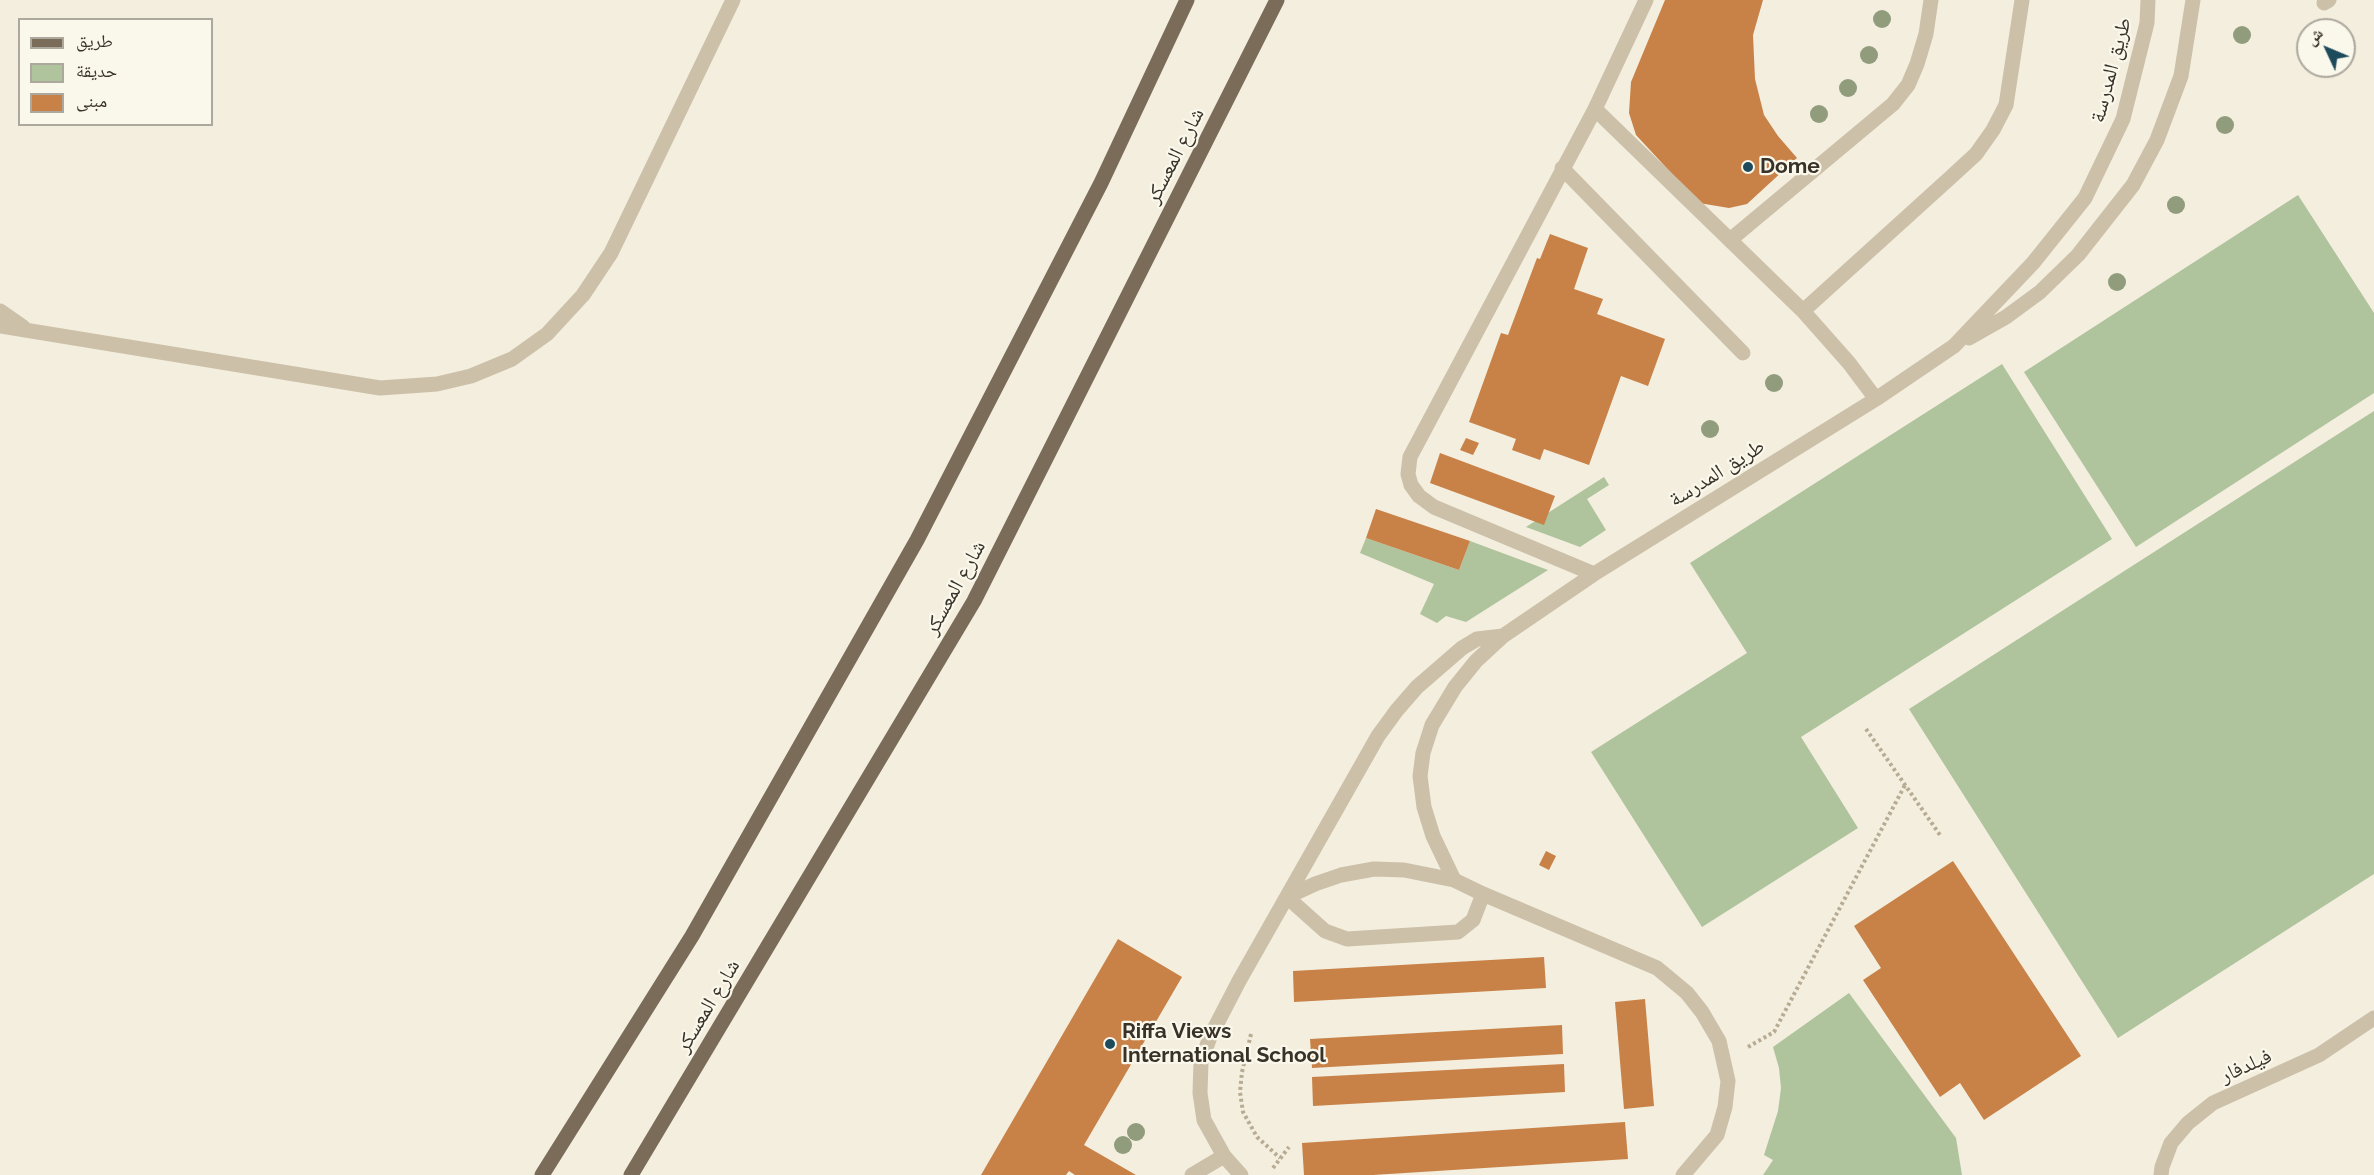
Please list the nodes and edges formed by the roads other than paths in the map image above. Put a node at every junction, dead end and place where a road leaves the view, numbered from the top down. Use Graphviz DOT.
graph roads {
  1 [pos="733,0"];
  2 [pos="1187,0"];
  3 [pos="1277,0"];
  4 [pos="1646,0"];
  5 [pos="1931,0"];
  6 [pos="2022,0"];
  7 [pos="2148,0"];
  8 [pos="2193,0"];
  9 [pos="1595,109"];
  10 [pos="1562,168"];
  11 [pos="1730,240"];
  12 [pos="0,311"];
  13 [pos="1803,311"];
  14 [pos="0,326"];
  15 [pos="26,329"];
  16 [pos="1954,346"];
  17 [pos="1743,353"];
  18 [pos="1876,399"];
  19 [pos="1594,574"];
  20 [pos="1503,636"];
  21 [pos="1454,880"];
  22 [pos="1483,894"];
  23 [pos="1287,897"];
  24 [pos="2374,1018"];
  25 [pos="1224,1156"];
  26 [pos="542,1175"];
  27 [pos="631,1175"];
  28 [pos="1192,1175"];
  29 [pos="1241,1175"];
  30 [pos="1683,1175"];
  31 [pos="2161,1175"];
  1 -- 15 [label="street"];
  2 -- 26 [label="main road"];
  3 -- 27 [label="main road, شارع المعسكر"];
  4 -- 9 [label="street"];
  5 -- 11 [label="street"];
  6 -- 13 [label="street"];
  7 -- 16 [label="street, طريق المدرسة"];
  8 -- 16 [label="street, طريق المدرسة"];
  9 -- 10 [label="street"];
  9 -- 11 [label="street"];
  10 -- 17 [label="street"];
  10 -- 19 [label="street"];
  11 -- 13 [label="street"];
  12 -- 15 [label="street"];
  13 -- 18 [label="street"];
  14 -- 15 [label="street"];
  16 -- 18 [label="street, طريق المدرسة"];
  18 -- 19 [label="street, طريق المدرسة"];
  19 -- 20 [label="street, طريق المدرسة"];
  20 -- 21 [label="street, طريق المدرسة"];
  20 -- 23 [label="street"];
  21 -- 22 [label="street"];
  21 -- 23 [label="street"];
  22 -- 23 [label="street"];
  22 -- 30 [label="street"];
  23 -- 25 [label="street"];
  24 -- 31 [label="street, فيلدفار"];
  25 -- 28 [label="street"];
  25 -- 29 [label="street"];
}
